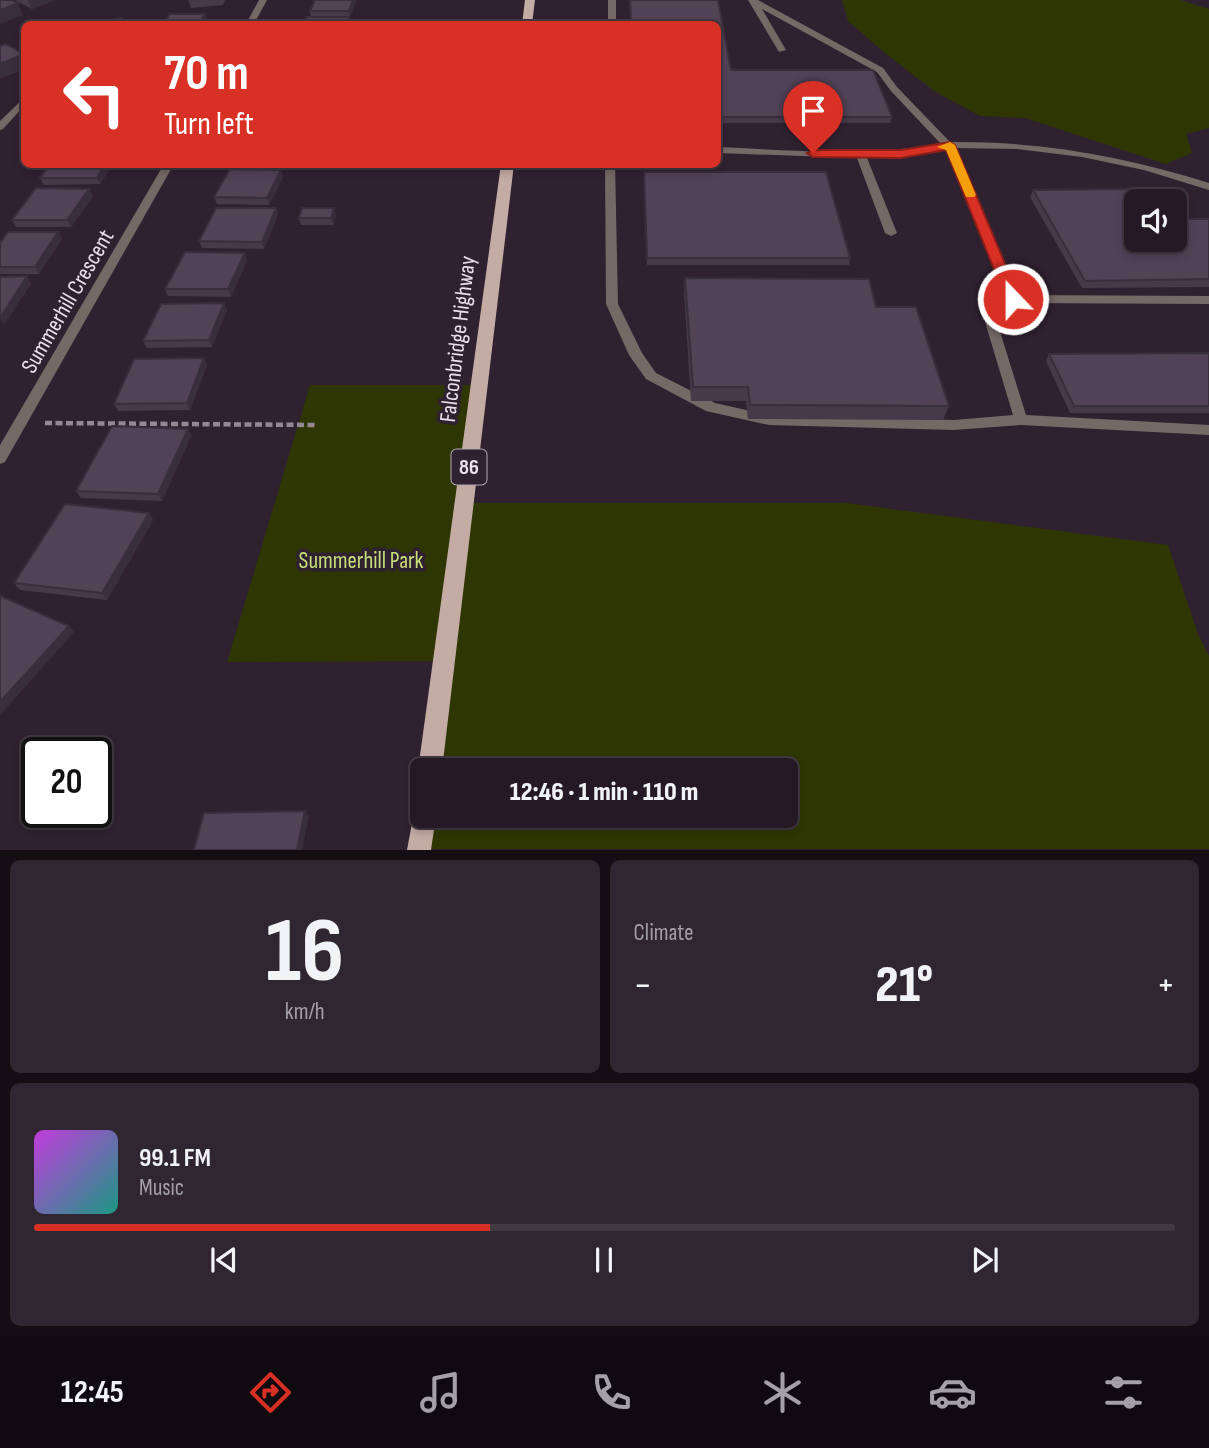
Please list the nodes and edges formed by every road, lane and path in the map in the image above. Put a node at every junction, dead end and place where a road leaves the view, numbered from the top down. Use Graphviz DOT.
graph roads {
  1 [pos="263,0"];
  2 [pos="530,0"];
  3 [pos="612,0"];
  4 [pos="752,0"];
  5 [pos="252,21"];
  6 [pos="527,21"];
  7 [pos="612,21"];
  8 [pos="782,50"];
  9 [pos="21,104"];
  10 [pos="0,127"];
  11 [pos="949,146"];
  12 [pos="721,150"];
  13 [pos="861,155"];
  14 [pos="167,168"];
  15 [pos="507,168"];
  16 [pos="610,168"];
  17 [pos="1209,187"];
  18 [pos="891,233"];
  19 [pos="1013,299"];
  20 [pos="1209,300"];
  21 [pos="1021,420"];
  22 [pos="20,423"];
  23 [pos="317,425"];
  24 [pos="1209,429"];
  25 [pos="0,458"];
  26 [pos="432,758"];
  27 [pos="422,828"];
  28 [pos="419,849"];
  1 -- 5 [label="street"];
  2 -- 6 [label="main road"];
  3 -- 7 [label="street"];
  4 -- 8 [label="street"];
  4 -- 11 [label="street"];
  9 -- 10 [label="street"];
  11 -- 13 [label="street"];
  11 -- 17 [label="street"];
  11 -- 19 [label="street"];
  12 -- 13 [label="street"];
  13 -- 18 [label="street"];
  14 -- 22 [label="street, Summerhill Crescent"];
  15 -- 26 [label="main road, Falconbridge Highway / 86"];
  16 -- 21 [label="street"];
  19 -- 20 [label="street"];
  19 -- 21 [label="street"];
  21 -- 24 [label="street"];
  22 -- 23 [label="path"];
  22 -- 25 [label="street, Summerhill Crescent"];
  27 -- 28 [label="main road"];
}
